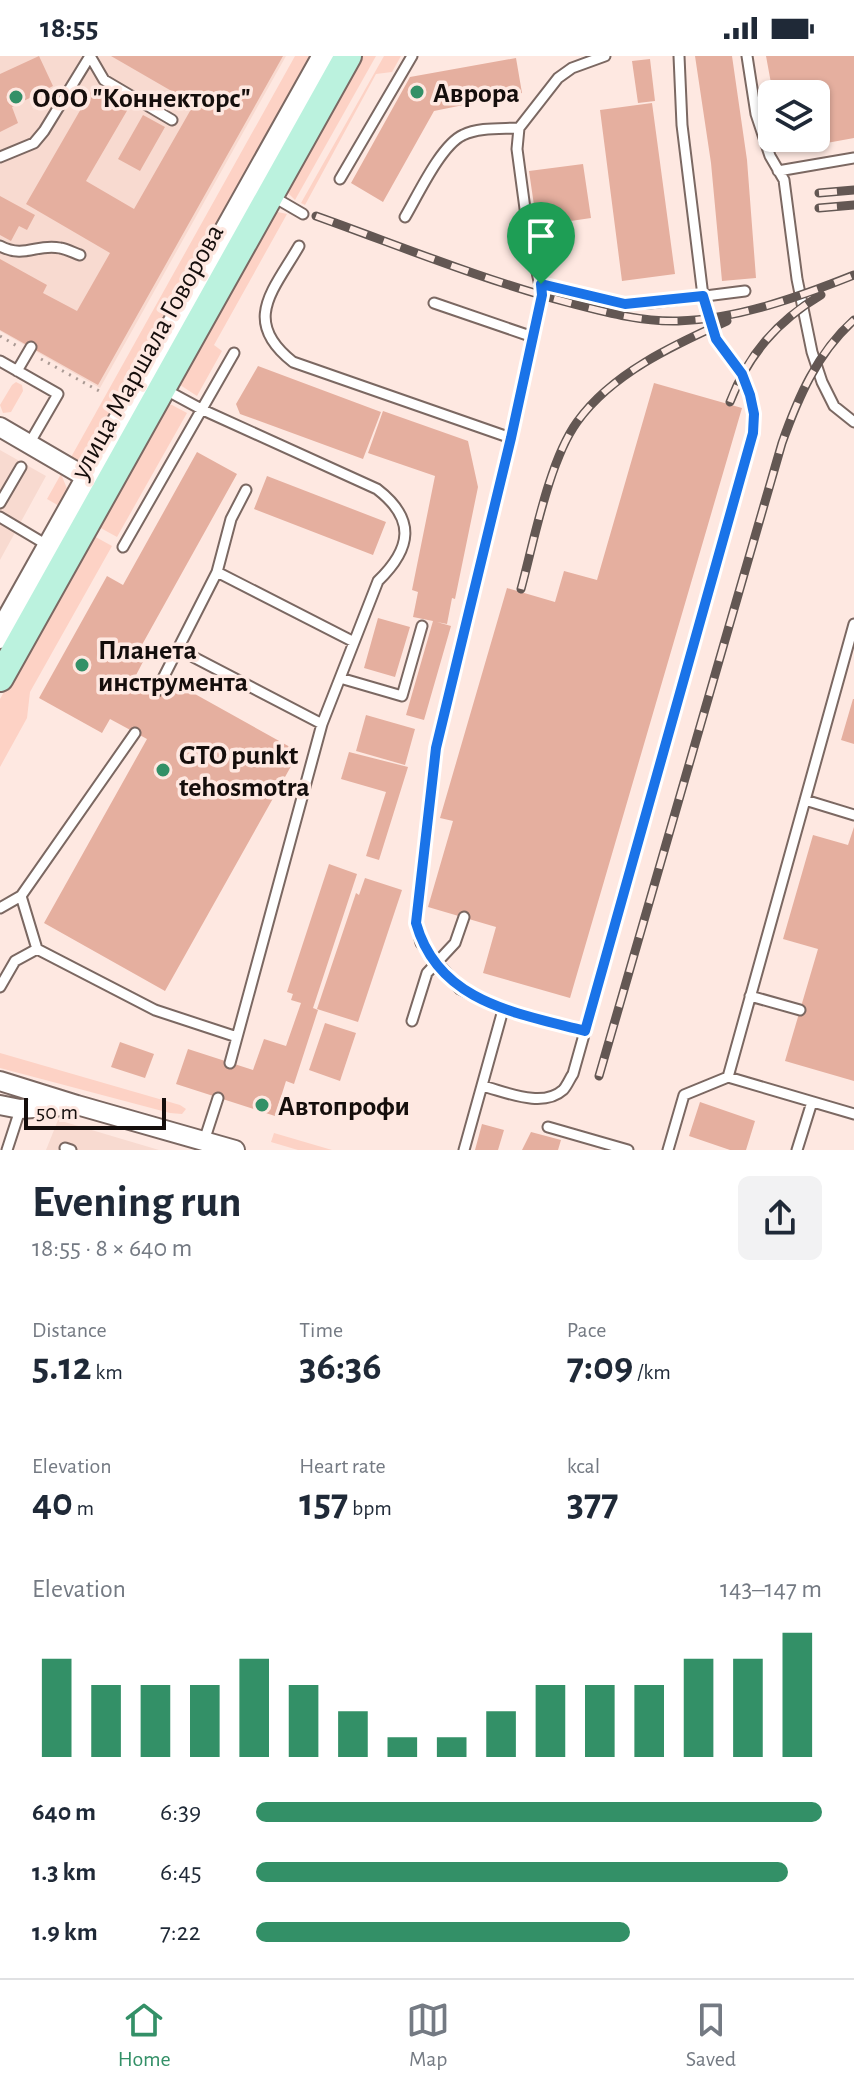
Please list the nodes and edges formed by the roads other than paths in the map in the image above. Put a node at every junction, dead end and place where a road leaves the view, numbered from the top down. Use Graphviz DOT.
graph roads {
  1 [pos="90,56"];
  2 [pos="325,56"];
  3 [pos="348,56"];
  4 [pos="412,56"];
  5 [pos="605,56"];
  6 [pos="679,56"];
  7 [pos="747,56"];
  8 [pos="172,120"];
  9 [pos="519,128"];
  10 [pos="0,157"];
  11 [pos="854,158"];
  12 [pos="778,171"];
  13 [pos="340,179"];
  14 [pos="261,190"];
  15 [pos="303,214"];
  16 [pos="405,217"];
  17 [pos="0,246"];
  18 [pos="299,246"];
  19 [pos="80,255"];
  20 [pos="541,284"];
  21 [pos="745,291"];
  22 [pos="703,296"];
  23 [pos="434,303"];
  24 [pos="533,337"];
  25 [pos="29,349"];
  26 [pos="234,353"];
  27 [pos="0,361"];
  28 [pos="17,371"];
  29 [pos="154,382"];
  30 [pos="203,410"];
  31 [pos="854,422"];
  32 [pos="0,427"];
  33 [pos="511,438"];
  34 [pos="29,444"];
  35 [pos="21,467"];
  36 [pos="97,484"];
  37 [pos="246,490"];
  38 [pos="0,503"];
  39 [pos="0,517"];
  40 [pos="50,547"];
  41 [pos="123,547"];
  42 [pos="217,572"];
  43 [pos="854,624"];
  44 [pos="422,626"];
  45 [pos="0,636"];
  46 [pos="354,642"];
  47 [pos="178,649"];
  48 [pos="0,678"];
  49 [pos="340,678"];
  50 [pos="156,692"];
  51 [pos="322,724"];
  52 [pos="135,733"];
  53 [pos="805,800"];
  54 [pos="854,815"];
  55 [pos="21,896"];
  56 [pos="0,908"];
  57 [pos="464,917"];
  58 [pos="37,949"];
  59 [pos="436,962"];
  60 [pos="0,987"];
  61 [pos="750,996"];
  62 [pos="503,1010"];
  63 [pos="800,1010"];
  64 [pos="412,1021"];
  65 [pos="585,1031"];
  66 [pos="237,1037"];
  67 [pos="230,1063"];
  68 [pos="728,1077"];
  69 [pos="0,1081"];
  70 [pos="482,1086"];
  71 [pos="26,1089"];
  72 [pos="218,1098"];
  73 [pos="812,1102"];
  74 [pos="0,1105"];
  75 [pos="77,1105"];
  76 [pos="20,1109"];
  77 [pos="854,1114"];
  78 [pos="548,1127"];
  79 [pos="204,1141"];
  80 [pos="7,1150"];
  81 [pos="235,1150"];
  82 [pos="464,1150"];
  83 [pos="628,1150"];
  84 [pos="668,1150"];
  85 [pos="797,1150"];
  1 -- 8 [label="lane"];
  1 -- 10 [label="lane"];
  2 -- 14 [label="street, улица Маршала Говорова"];
  3 -- 14 [label="main road, улица Маршала Говорова"];
  4 -- 13 [label="lane"];
  5 -- 9 [label="lane"];
  6 -- 22 [label="lane"];
  7 -- 12 [label="lane"];
  9 -- 16 [label="lane"];
  9 -- 20 [label="lane"];
  11 -- 12 [label="lane"];
  12 -- 31 [label="lane"];
  14 -- 15 [label="lane"];
  14 -- 29 [label="main road, улица Маршала Говорова"];
  17 -- 19 [label="lane"];
  18 -- 33 [label="lane"];
  20 -- 22 [label="lane"];
  20 -- 24 [label="lane"];
  21 -- 22 [label="lane"];
  22 -- 65 [label="lane"];
  23 -- 24 [label="lane"];
  24 -- 33 [label="lane"];
  25 -- 28 [label="lane"];
  26 -- 30 [label="lane"];
  27 -- 28 [label="lane"];
  28 -- 34 [label="lane"];
  29 -- 30 [label="lane"];
  29 -- 36 [label="main road, улица Маршала Говорова"];
  30 -- 41 [label="lane"];
  30 -- 46 [label="lane"];
  32 -- 34 [label="street"];
  33 -- 59 [label="lane"];
  34 -- 36 [label="street"];
  35 -- 38 [label="lane"];
  36 -- 40 [label="street, улица Маршала Говорова"];
  36 -- 48 [label="main road, улица Маршала Говорова"];
  37 -- 42 [label="lane"];
  39 -- 40 [label="lane"];
  40 -- 45 [label="street, улица Маршала Говорова"];
  42 -- 46 [label="lane"];
  42 -- 47 [label="lane"];
  43 -- 53 [label="lane"];
  44 -- 49 [label="lane"];
  46 -- 49 [label="lane"];
  47 -- 50 [label="lane"];
  47 -- 51 [label="lane"];
  49 -- 51 [label="lane"];
  51 -- 66 [label="lane"];
  52 -- 55 [label="lane"];
  53 -- 54 [label="lane"];
  53 -- 61 [label="lane"];
  55 -- 56 [label="lane"];
  55 -- 58 [label="lane"];
  57 -- 59 [label="lane"];
  58 -- 60 [label="lane"];
  58 -- 66 [label="lane"];
  59 -- 62 [label="lane"];
  59 -- 64 [label="lane"];
  61 -- 63 [label="lane"];
  61 -- 68 [label="lane"];
  62 -- 65 [label="lane"];
  62 -- 70 [label="lane"];
  65 -- 70 [label="lane"];
  66 -- 67 [label="lane"];
  68 -- 73 [label="lane"];
  68 -- 84 [label="lane"];
  69 -- 71 [label="street"];
  70 -- 82 [label="lane"];
  71 -- 75 [label="street"];
  71 -- 76 [label="lane"];
  72 -- 79 [label="lane"];
  73 -- 77 [label="lane"];
  73 -- 85 [label="lane"];
  74 -- 76 [label="street"];
  75 -- 76 [label="street"];
  75 -- 79 [label="street"];
  76 -- 80 [label="lane"];
  78 -- 83 [label="lane"];
  79 -- 81 [label="street"];
}
